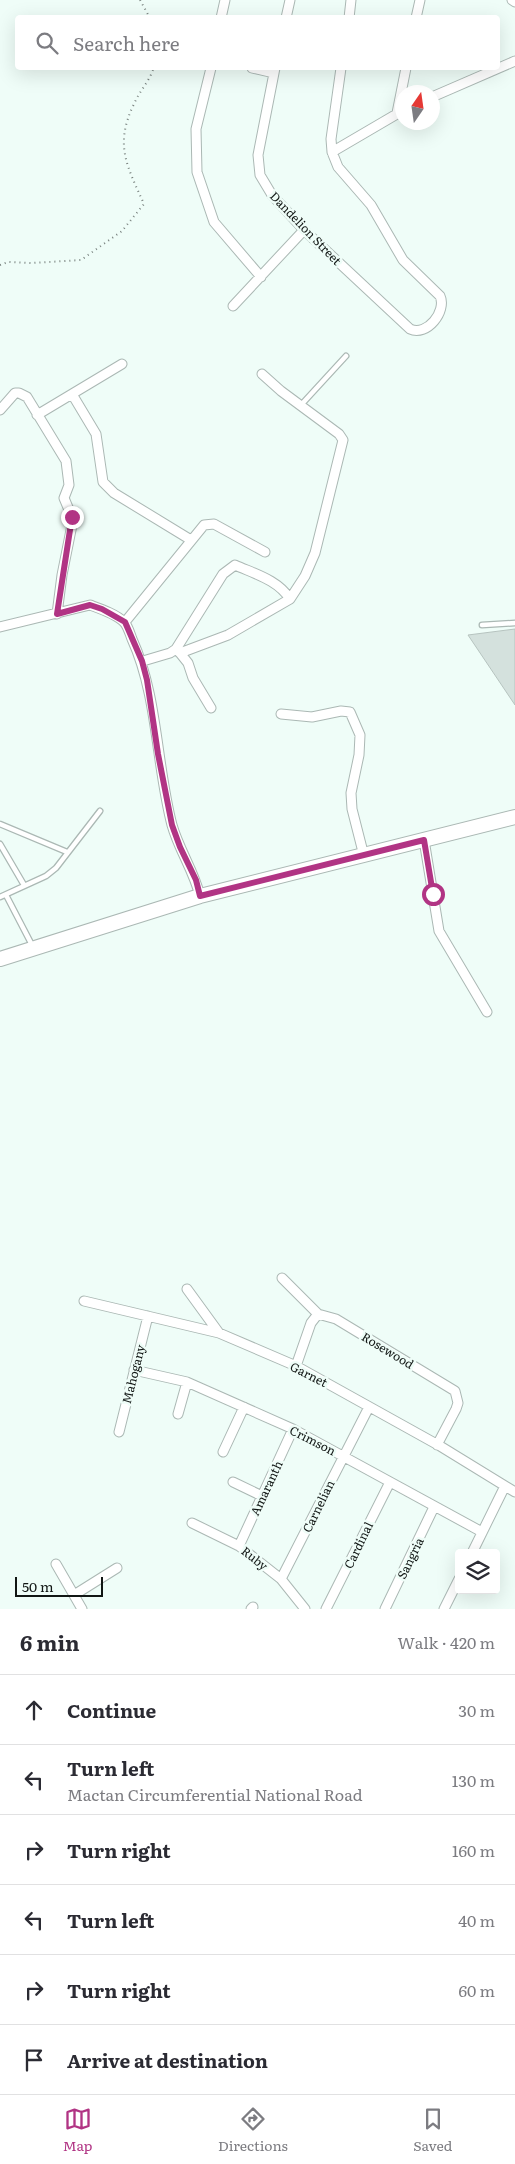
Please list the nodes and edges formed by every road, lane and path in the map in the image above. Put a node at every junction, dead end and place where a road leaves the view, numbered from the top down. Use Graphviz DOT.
graph roads {
  1 [pos="140,0"];
  2 [pos="225,0"];
  3 [pos="290,0"];
  4 [pos="351,0"];
  5 [pos="420,0"];
  6 [pos="148,15"];
  7 [pos="222,15"];
  8 [pos="287,15"];
  9 [pos="349,15"];
  10 [pos="417,15"];
  11 [pos="515,60"];
  12 [pos="500,67"];
  13 [pos="153,70"];
  14 [pos="211,70"];
  15 [pos="274,70"];
  16 [pos="341,70"];
  17 [pos="406,70"];
  18 [pos="493,70"];
  19 [pos="404,85"];
  20 [pos="440,93"];
  21 [pos="395,115"];
  22 [pos="332,152"];
  23 [pos="304,230"];
  24 [pos="0,265"];
  25 [pos="261,277"];
  26 [pos="232,306"];
  27 [pos="346,356"];
  28 [pos="122,364"];
  29 [pos="262,374"];
  30 [pos="72,394"];
  31 [pos="301,405"];
  32 [pos="0,410"];
  33 [pos="37,415"];
  34 [pos="191,540"];
  35 [pos="264,552"];
  36 [pos="290,599"];
  37 [pos="57,614"];
  38 [pos="125,622"];
  39 [pos="515,623"];
  40 [pos="482,624"];
  41 [pos="0,627"];
  42 [pos="178,651"];
  43 [pos="142,661"];
  44 [pos="211,708"];
  45 [pos="281,714"];
  46 [pos="100,811"];
  47 [pos="515,817"];
  48 [pos="0,824"];
  49 [pos="424,840"];
  50 [pos="0,844"];
  51 [pos="67,852"];
  52 [pos="364,856"];
  53 [pos="24,885"];
  54 [pos="6,895"];
  55 [pos="200,896"];
  56 [pos="0,897"];
  57 [pos="34,948"];
  58 [pos="0,959"];
  59 [pos="486,1012"];
  60 [pos="282,1278"];
  61 [pos="187,1289"];
  62 [pos="84,1301"];
  63 [pos="318,1314"];
  64 [pos="148,1316"];
  65 [pos="219,1332"];
  66 [pos="296,1366"];
  67 [pos="134,1370"];
  68 [pos="186,1382"];
  69 [pos="244,1407"];
  70 [pos="369,1407"];
  71 [pos="178,1414"];
  72 [pos="293,1429"];
  73 [pos="119,1432"];
  74 [pos="437,1445"];
  75 [pos="223,1452"];
  76 [pos="343,1455"];
  77 [pos="232,1482"];
  78 [pos="390,1482"];
  79 [pos="505,1486"];
  80 [pos="515,1492"];
  81 [pos="262,1496"];
  82 [pos="434,1507"];
  83 [pos="192,1523"];
  84 [pos="482,1532"];
  85 [pos="239,1546"];
  86 [pos="474,1549"];
  87 [pos="56,1564"];
  88 [pos="117,1568"];
  89 [pos="281,1579"];
  90 [pos="455,1587"];
  91 [pos="74,1595"];
  92 [pos="82,1609"];
  93 [pos="305,1609"];
  94 [pos="326,1609"];
  95 [pos="385,1609"];
  96 [pos="444,1609"];
  1 -- 6 [label="path"];
  2 -- 7 [label="street"];
  3 -- 8 [label="street"];
  4 -- 9 [label="street"];
  5 -- 10 [label="street"];
  11 -- 12 [label="street"];
  13 -- 24 [label="path"];
  14 -- 25 [label="street"];
  15 -- 23 [label="street, Dandelion Street"];
  16 -- 22 [label="street"];
  17 -- 19 [label="street"];
  18 -- 20 [label="street"];
  21 -- 22 [label="street"];
  22 -- 23 [label="street, Dandelion Street"];
  23 -- 25 [label="street"];
  25 -- 26 [label="street"];
  27 -- 31 [label="lane"];
  28 -- 30 [label="street"];
  29 -- 31 [label="street"];
  30 -- 33 [label="street"];
  30 -- 34 [label="street"];
  31 -- 36 [label="street"];
  32 -- 33 [label="street"];
  33 -- 37 [label="street"];
  34 -- 35 [label="street"];
  34 -- 38 [label="street"];
  36 -- 42 [label="street"];
  36 -- 42 [label="street"];
  37 -- 38 [label="street"];
  37 -- 41 [label="street"];
  38 -- 43 [label="street"];
  39 -- 40 [label="lane"];
  42 -- 43 [label="street"];
  42 -- 44 [label="street"];
  43 -- 55 [label="street"];
  45 -- 52 [label="street"];
  46 -- 51 [label="lane"];
  47 -- 49 [label="main road"];
  48 -- 51 [label="lane"];
  49 -- 52 [label="main road"];
  49 -- 59 [label="street"];
  50 -- 53 [label="lane"];
  51 -- 53 [label="lane"];
  52 -- 55 [label="main road"];
  53 -- 54 [label="lane"];
  54 -- 56 [label="lane"];
  54 -- 57 [label="lane"];
  55 -- 57 [label="main road"];
  57 -- 58 [label="main road"];
  60 -- 63 [label="street"];
  61 -- 65 [label="street"];
  62 -- 64 [label="street, Garnet"];
  63 -- 66 [label="street"];
  63 -- 74 [label="street, Rosewood"];
  64 -- 65 [label="street, Garnet"];
  64 -- 67 [label="street, Mahogany"];
  65 -- 66 [label="street, Garnet"];
  66 -- 70 [label="street, Garnet"];
  67 -- 68 [label="street, Crimson"];
  67 -- 73 [label="street, Mahogany"];
  68 -- 69 [label="street, Crimson"];
  68 -- 71 [label="street"];
  69 -- 72 [label="street, Crimson"];
  69 -- 75 [label="street"];
  70 -- 74 [label="street, Garnet"];
  70 -- 76 [label="street, Carnelian"];
  72 -- 76 [label="street, Crimson"];
  72 -- 81 [label="street, Amaranth"];
  74 -- 79 [label="street, Garnet"];
  76 -- 78 [label="street, Crimson"];
  76 -- 89 [label="street, Carnelian"];
  77 -- 81 [label="street"];
  78 -- 82 [label="street, Crimson"];
  78 -- 94 [label="street, Cardinal"];
  79 -- 80 [label="street, Garnet"];
  79 -- 84 [label="street"];
  81 -- 85 [label="street, Amaranth"];
  82 -- 84 [label="street, Crimson"];
  82 -- 95 [label="street, Sangria"];
  83 -- 85 [label="street, Ruby"];
  84 -- 86 [label="street"];
  85 -- 89 [label="street, Ruby"];
  87 -- 91 [label="street"];
  88 -- 91 [label="street"];
  89 -- 93 [label="street, Ruby"];
  90 -- 96 [label="street"];
  91 -- 92 [label="street"];
}
